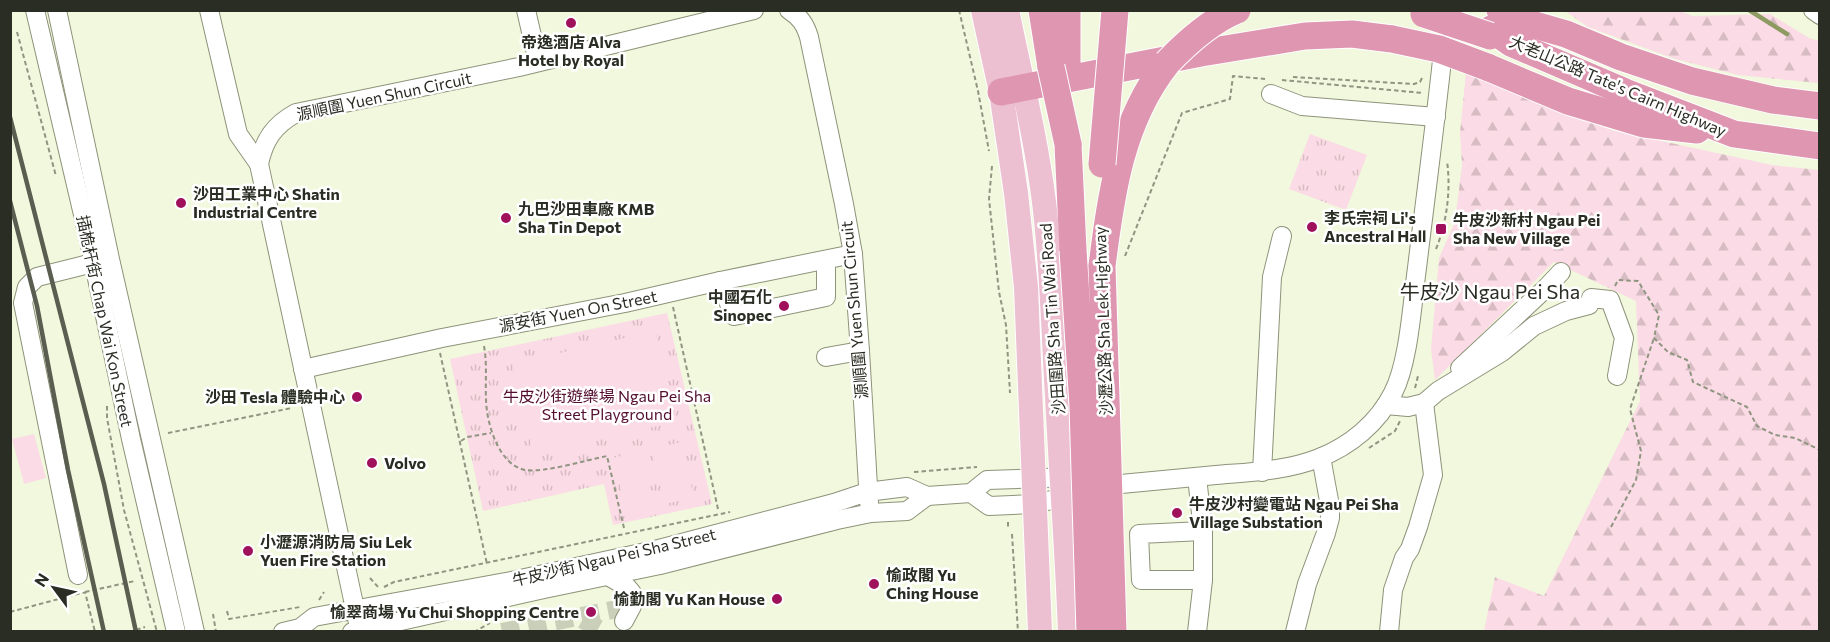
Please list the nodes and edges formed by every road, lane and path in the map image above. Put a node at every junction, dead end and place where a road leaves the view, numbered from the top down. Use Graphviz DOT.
graph roads {
  1 [pos="35,10"];
  2 [pos="57,10"];
  3 [pos="209,10"];
  4 [pos="526,10"];
  5 [pos="754,10"];
  6 [pos="789,10"];
  7 [pos="959,10"];
  8 [pos="983,10"];
  9 [pos="1007,10"];
  10 [pos="1042,10"];
  11 [pos="1067,10"];
  12 [pos="1115,10"];
  13 [pos="1237,10"];
  14 [pos="1412,10"];
  15 [pos="1448,10"];
  16 [pos="1460,10"];
  17 [pos="1538,10"];
  18 [pos="1813,10"];
  19 [pos="1820,15"];
  20 [pos="1498,29"];
  21 [pos="17,32"];
  22 [pos="1566,34"];
  23 [pos="538,62"];
  24 [pos="1424,71"];
  25 [pos="1280,86"];
  26 [pos="1012,90"];
  27 [pos="1426,93"];
  28 [pos="1820,106"];
  29 [pos="1436,117"];
  30 [pos="1734,134"];
  31 [pos="1068,144"];
  32 [pos="1820,146"];
  33 [pos="990,153"];
  34 [pos="259,164"];
  35 [pos="992,164"];
  36 [pos="56,176"];
  37 [pos="1282,236"];
  38 [pos="853,254"];
  39 [pos="826,261"];
  40 [pos="93,263"];
  41 [pos="1112,265"];
  42 [pos="1561,272"];
  43 [pos="720,281"];
  44 [pos="1610,300"];
  45 [pos="672,304"];
  46 [pos="1654,338"];
  47 [pos="484,342"];
  48 [pos="440,351"];
  49 [pos="860,351"];
  50 [pos="826,357"];
  51 [pos="303,369"];
  52 [pos="1617,376"];
  53 [pos="1438,391"];
  54 [pos="1010,393"];
  55 [pos="107,398"];
  56 [pos="1424,403"];
  57 [pos="1386,405"];
  58 [pos="292,408"];
  59 [pos="491,433"];
  60 [pos="168,434"];
  61 [pos="461,441"];
  62 [pos="1820,450"];
  63 [pos="1321,457"];
  64 [pos="987,466"];
  65 [pos="910,472"];
  66 [pos="1262,472"];
  67 [pos="1197,477"];
  68 [pos="1033,479"];
  69 [pos="1063,487"];
  70 [pos="867,492"];
  71 [pos="971,494"];
  72 [pos="927,496"];
  73 [pos="1034,504"];
  74 [pos="718,509"];
  75 [pos="730,512"];
  76 [pos="871,513"];
  77 [pos="1007,516"];
  78 [pos="1611,527"];
  79 [pos="624,528"];
  80 [pos="1008,529"];
  81 [pos="1203,531"];
  82 [pos="1012,534"];
  83 [pos="487,564"];
  84 [pos="608,576"];
  85 [pos="370,578"];
  86 [pos="1203,580"];
  87 [pos="135,581"];
  88 [pos="82,584"];
  89 [pos="324,592"];
  90 [pos="319,601"];
  91 [pos="299,607"];
  92 [pos="355,610"];
  93 [pos="227,611"];
  94 [pos="10,612"];
  95 [pos="626,612"];
  96 [pos="213,614"];
  97 [pos="490,622"];
  98 [pos="145,627"];
  99 [pos="297,630"];
  100 [pos="357,631"];
  101 [pos="94,632"];
  102 [pos="129,632"];
  103 [pos="157,632"];
  104 [pos="176,632"];
  105 [pos="195,632"];
  106 [pos="216,632"];
  107 [pos="474,632"];
  108 [pos="1018,632"];
  109 [pos="1040,632"];
  110 [pos="1070,632"];
  111 [pos="1090,632"];
  112 [pos="1113,632"];
  113 [pos="1197,632"];
  114 [pos="1296,632"];
  115 [pos="1389,632"];
  1 -- 40 [label="street, 插桅杆街 Chap Wai Kon Street"];
  2 -- 105 [label="street, 插桅杆街 Chap Wai Kon Street"];
  3 -- 34 [label="street"];
  4 -- 23 [label="street"];
  5 -- 23 [label="street, 源順圍 Yuen Shun Circuit"];
  6 -- 38 [label="street, 源順圍 Yuen Shun Circuit"];
  7 -- 33 [label="path"];
  8 -- 26 [label="main road, 沙田圍路 Sha Tin Wai Road"];
  9 -- 26 [label="main road, 沙田圍路 Sha Tin Wai Road"];
  10 -- 31 [label="highway, bridge"];
  11 -- 31 [label="highway, 沙瀝公路 Sha Lek Highway, bridge"];
  12 -- 41 [label="highway, 沙瀝公路 Sha Lek Highway, bridge"];
  13 -- 41 [label="highway, bridge"];
  14 -- 20 [label="highway, bridge"];
  15 -- 29 [label="street, 牛皮沙街 Ngau Pei Sha Street"];
  16 -- 20 [label="highway, 大老山公路 Tate's Cairn Highway"];
  17 -- 22 [label="highway"];
  18 -- 19 [label="street"];
  20 -- 22 [label="highway, 大老山公路 Tate's Cairn Highway"];
  20 -- 30 [label="highway, 大老山公路 Tate's Cairn Highway"];
  21 -- 36 [label="path"];
  22 -- 28 [label="highway, 大老山公路 Tate's Cairn Highway"];
  23 -- 34 [label="street, 源順圍 Yuen Shun Circuit"];
  24 -- 25 [label="path"];
  25 -- 27 [label="path"];
  25 -- 29 [label="street"];
  25 -- 41 [label="path"];
  26 -- 30 [label="highway, bridge"];
  26 -- 68 [label="main road, 沙田圍路 Sha Tin Wai Road"];
  26 -- 69 [label="main road, 沙田圍路 Sha Tin Wai Road"];
  29 -- 57 [label="street, 牛皮沙街 Ngau Pei Sha Street"];
  30 -- 32 [label="highway, 大老山公路 Tate's Cairn Highway"];
  31 -- 111 [label="highway, 沙瀝公路 Sha Lek Highway, bridge"];
  34 -- 51 [label="street"];
  35 -- 54 [label="path"];
  37 -- 66 [label="street"];
  38 -- 39 [label="street, 源安街 Yuen On Street"];
  38 -- 49 [label="street, 源順圍 Yuen Shun Circuit"];
  39 -- 43 [label="street, 源安街 Yuen On Street"];
  39 -- 43 [label="street"];
  40 -- 88 [label="street"];
  40 -- 104 [label="street, 插桅杆街 Chap Wai Kon Street"];
  41 -- 112 [label="highway, 沙瀝公路 Sha Lek Highway, bridge"];
  42 -- 53 [label="street"];
  43 -- 51 [label="street, 源安街 Yuen On Street"];
  44 -- 46 [label="path"];
  44 -- 52 [label="street"];
  44 -- 53 [label="street"];
  45 -- 74 [label="path"];
  46 -- 62 [label="path"];
  46 -- 78 [label="path"];
  47 -- 59 [label="path"];
  48 -- 61 [label="path"];
  49 -- 50 [label="street"];
  49 -- 70 [label="street, 源順圍 Yuen Shun Circuit"];
  51 -- 92 [label="street"];
  53 -- 56 [label="street"];
  55 -- 103 [label="path"];
  56 -- 57 [label="street"];
  56 -- 115 [label="street"];
  57 -- 63 [label="street, 牛皮沙街 Ngau Pei Sha Street"];
  58 -- 60 [label="path"];
  59 -- 61 [label="path"];
  59 -- 79 [label="path"];
  61 -- 83 [label="path"];
  63 -- 66 [label="street, 牛皮沙街 Ngau Pei Sha Street"];
  63 -- 114 [label="street"];
  64 -- 65 [label="path"];
  66 -- 67 [label="street, 牛皮沙街 Ngau Pei Sha Street"];
  67 -- 69 [label="street, 牛皮沙街 Ngau Pei Sha Street"];
  67 -- 81 [label="street"];
  68 -- 69 [label="street, 牛皮沙街 Ngau Pei Sha Street"];
  68 -- 71 [label="street, 牛皮沙街 Ngau Pei Sha Street"];
  68 -- 73 [label="main road, 沙田圍路 Sha Tin Wai Road"];
  69 -- 73 [label="street, 牛皮沙街 Ngau Pei Sha Street"];
  69 -- 110 [label="main road, 沙田圍路 Sha Tin Wai Road"];
  70 -- 72 [label="street, 牛皮沙街 Ngau Pei Sha Street"];
  70 -- 76 [label="street, 源順圍 Yuen Shun Circuit"];
  70 -- 92 [label="street, 牛皮沙街 Ngau Pei Sha Street"];
  71 -- 72 [label="street, 牛皮沙街 Ngau Pei Sha Street"];
  71 -- 73 [label="street, 牛皮沙街 Ngau Pei Sha Street"];
  72 -- 76 [label="street, 牛皮沙街 Ngau Pei Sha Street"];
  73 -- 109 [label="main road, 沙田圍路 Sha Tin Wai Road"];
  75 -- 83 [label="path"];
  76 -- 84 [label="street, 牛皮沙街 Ngau Pei Sha Street"];
  77 -- 80 [label="path"];
  81 -- 86 [label="street"];
  81 -- 86 [label="street"];
  82 -- 108 [label="path"];
  83 -- 85 [label="path"];
  84 -- 95 [label="street"];
  84 -- 100 [label="street, 牛皮沙街 Ngau Pei Sha Street"];
  86 -- 113 [label="street"];
  87 -- 88 [label="path"];
  88 -- 94 [label="path"];
  88 -- 101 [label="path"];
  89 -- 90 [label="path"];
  91 -- 93 [label="path"];
  92 -- 99 [label="street, 牛皮沙街 Ngau Pei Sha Street"];
  92 -- 100 [label="street"];
  96 -- 106 [label="path"];
  97 -- 107 [label="path"];
  98 -- 102 [label="path"];
}
